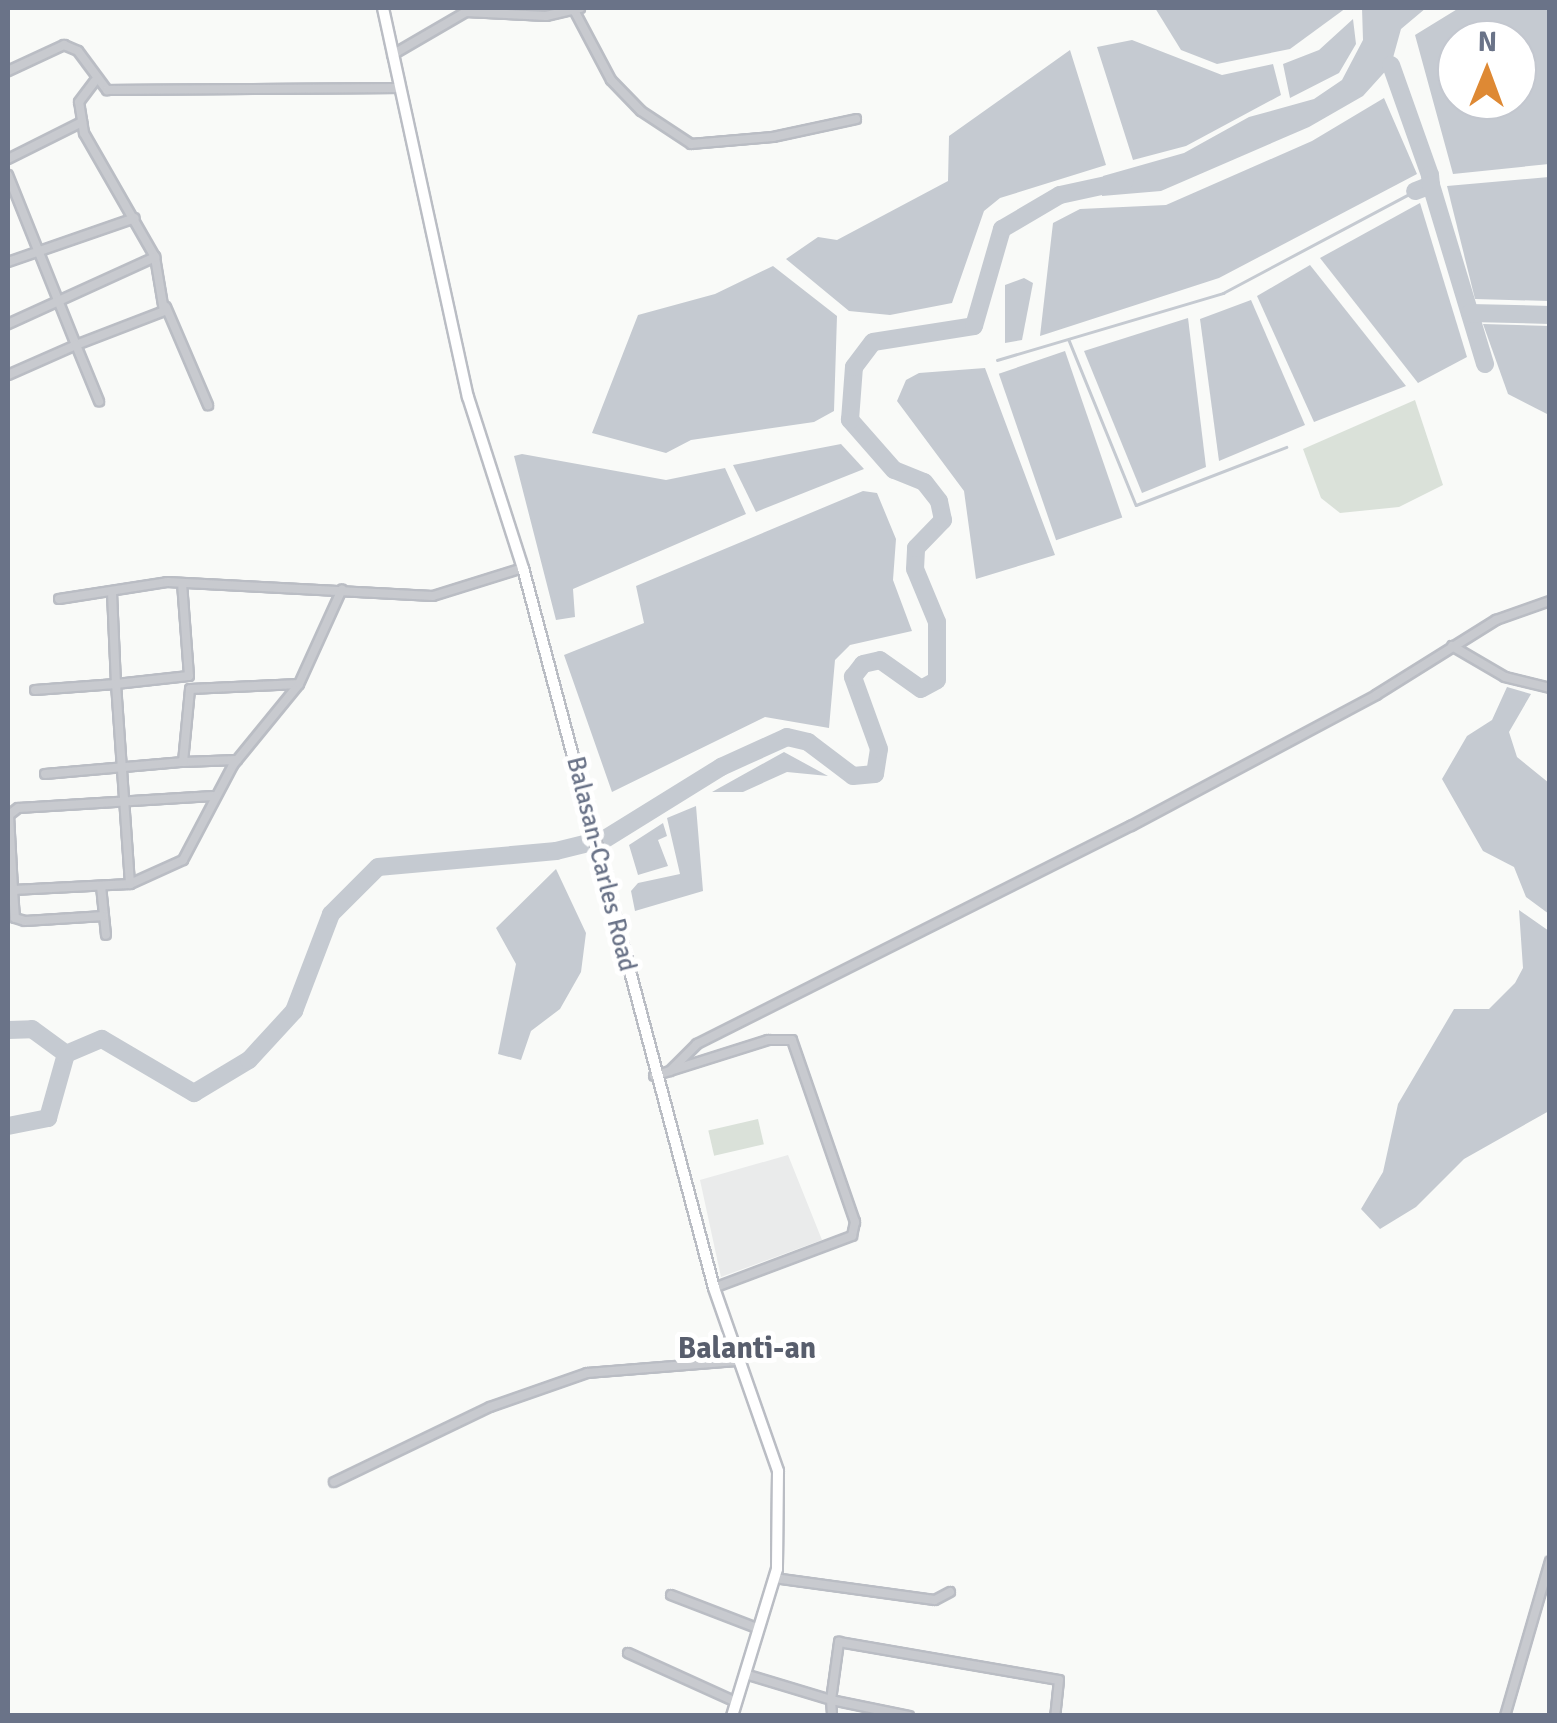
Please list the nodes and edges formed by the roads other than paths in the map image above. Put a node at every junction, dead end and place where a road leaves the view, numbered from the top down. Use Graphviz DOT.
graph roads {
  1 [pos="383,8"];
  2 [pos="577,9"];
  3 [pos="392,55"];
  4 [pos="8,72"];
  5 [pos="95,81"];
  6 [pos="399,88"];
  7 [pos="856,119"];
  8 [pos="82,122"];
  9 [pos="8,159"];
  10 [pos="8,175"];
  11 [pos="135,218"];
  12 [pos="39,254"];
  13 [pos="155,257"];
  14 [pos="8,262"];
  15 [pos="58,302"];
  16 [pos="166,307"];
  17 [pos="8,324"];
  18 [pos="76,345"];
  19 [pos="8,376"];
  20 [pos="98,402"];
  21 [pos="208,405"];
  22 [pos="523,568"];
  23 [pos="182,582"];
  24 [pos="342,589"];
  25 [pos="112,592"];
  26 [pos="59,599"];
  27 [pos="1550,601"];
  28 [pos="1452,646"];
  29 [pos="189,676"];
  30 [pos="116,684"];
  31 [pos="299,684"];
  32 [pos="1550,688"];
  33 [pos="35,690"];
  34 [pos="190,690"];
  35 [pos="238,760"];
  36 [pos="183,762"];
  37 [pos="122,767"];
  38 [pos="46,774"];
  39 [pos="214,796"];
  40 [pos="124,804"];
  41 [pos="130,884"];
  42 [pos="101,886"];
  43 [pos="13,890"];
  44 [pos="104,916"];
  45 [pos="106,934"];
  46 [pos="670,1071"];
  47 [pos="654,1076"];
  48 [pos="714,1288"];
  49 [pos="737,1361"];
  50 [pos="334,1482"];
  51 [pos="1550,1562"];
  52 [pos="774,1578"];
  53 [pos="950,1592"];
  54 [pos="671,1595"];
  55 [pos="759,1629"];
  56 [pos="628,1654"];
  57 [pos="745,1674"];
  58 [pos="831,1700"];
  59 [pos="736,1702"];
  60 [pos="732,1716"];
  61 [pos="832,1716"];
  62 [pos="909,1716"];
  63 [pos="1055,1716"];
  64 [pos="1506,1716"];
  1 -- 3 [label="main road, Balasan-Carles Road"];
  2 -- 3 [label="street"];
  2 -- 7 [label="street"];
  3 -- 6 [label="main road, Balasan-Carles Road"];
  4 -- 5 [label="street"];
  5 -- 6 [label="street"];
  5 -- 8 [label="street"];
  6 -- 22 [label="main road, Balasan-Carles Road"];
  8 -- 9 [label="street"];
  8 -- 11 [label="street"];
  10 -- 12 [label="street"];
  11 -- 12 [label="street"];
  11 -- 13 [label="street"];
  12 -- 14 [label="street"];
  12 -- 15 [label="street"];
  13 -- 15 [label="street"];
  13 -- 16 [label="street"];
  15 -- 17 [label="street"];
  15 -- 18 [label="street"];
  16 -- 18 [label="street"];
  16 -- 21 [label="street"];
  18 -- 19 [label="street"];
  18 -- 20 [label="street"];
  22 -- 24 [label="street"];
  22 -- 47 [label="main road, Balasan-Carles Road"];
  23 -- 24 [label="street"];
  23 -- 25 [label="street"];
  23 -- 29 [label="street"];
  24 -- 31 [label="street"];
  25 -- 26 [label="street"];
  25 -- 30 [label="street"];
  27 -- 28 [label="street"];
  28 -- 32 [label="street"];
  28 -- 46 [label="street"];
  29 -- 30 [label="street"];
  29 -- 34 [label="street"];
  30 -- 33 [label="street"];
  30 -- 37 [label="street"];
  31 -- 34 [label="street"];
  31 -- 35 [label="street"];
  34 -- 36 [label="street"];
  35 -- 36 [label="street"];
  35 -- 39 [label="street"];
  36 -- 37 [label="street"];
  37 -- 38 [label="street"];
  37 -- 40 [label="street"];
  39 -- 40 [label="street"];
  39 -- 41 [label="street"];
  40 -- 41 [label="street"];
  40 -- 43 [label="street"];
  41 -- 42 [label="street"];
  42 -- 43 [label="street"];
  42 -- 44 [label="street"];
  43 -- 44 [label="street"];
  44 -- 45 [label="street"];
  46 -- 47 [label="street"];
  46 -- 48 [label="street"];
  47 -- 48 [label="main road, Balasan-Carles Road"];
  48 -- 49 [label="main road, Balasan-Carles Road"];
  49 -- 50 [label="street"];
  49 -- 52 [label="main road, Balasan-Carles Road"];
  51 -- 64 [label="street"];
  52 -- 53 [label="street"];
  52 -- 55 [label="main road, Balasan-Carles Road"];
  54 -- 55 [label="street"];
  55 -- 57 [label="main road, Balasan-Carles Road"];
  56 -- 59 [label="street"];
  57 -- 58 [label="street"];
  57 -- 59 [label="main road, Balasan-Carles Road"];
  58 -- 61 [label="street"];
  58 -- 62 [label="street"];
  58 -- 63 [label="street"];
  59 -- 60 [label="main road, Balasan-Carles Road"];
}
